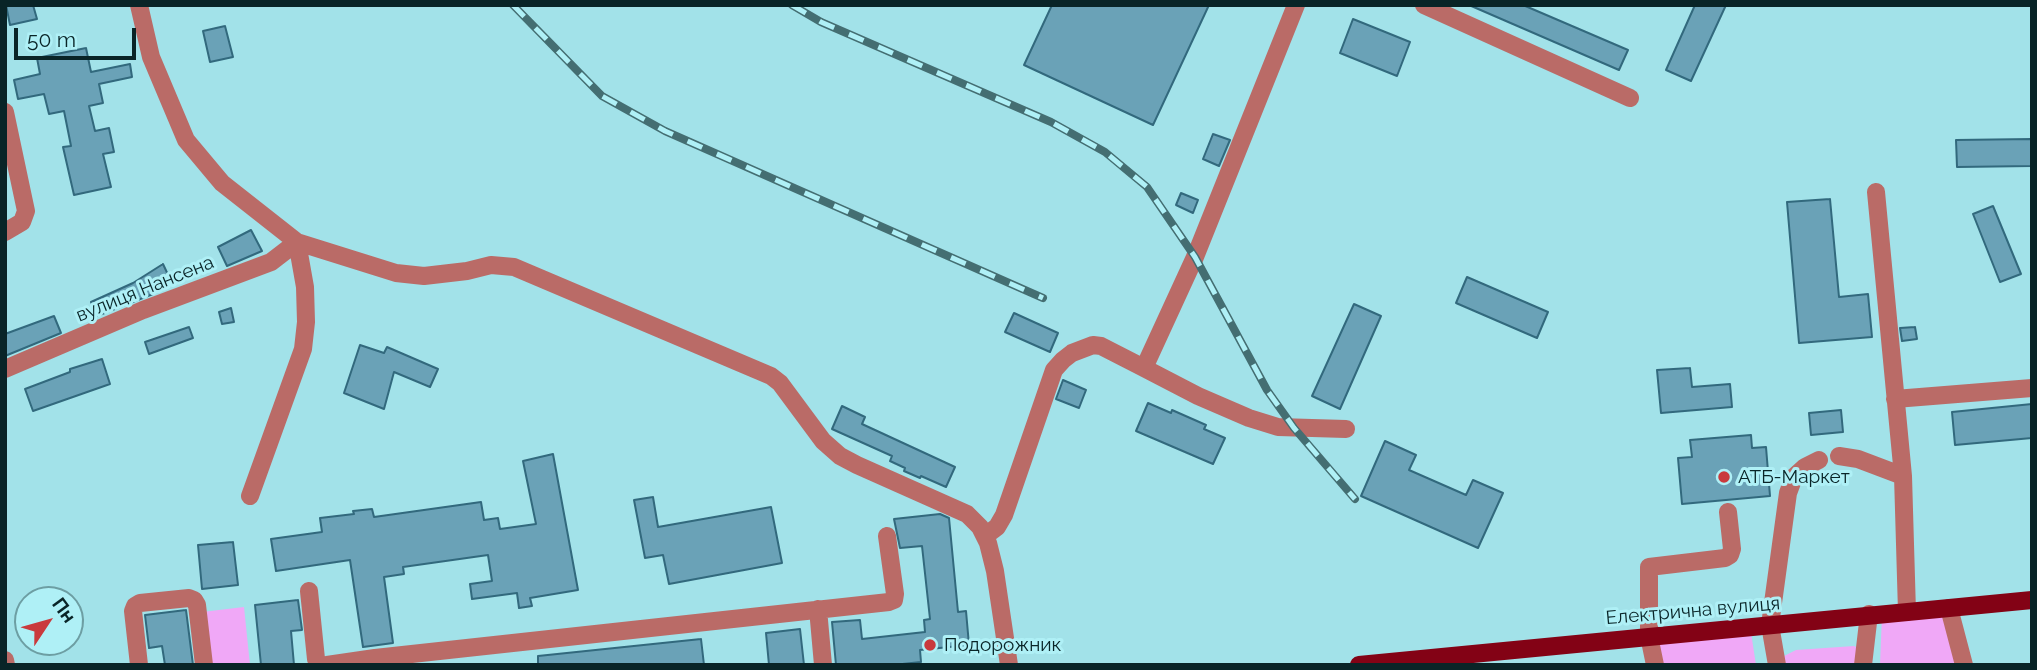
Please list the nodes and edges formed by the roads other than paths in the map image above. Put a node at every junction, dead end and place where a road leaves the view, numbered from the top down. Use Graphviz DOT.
graph roads {
  1 [pos="139,5"];
  2 [pos="1296,5"];
  3 [pos="1424,5"];
  4 [pos="1630,98"];
  5 [pos="5,112"];
  6 [pos="1876,192"];
  7 [pos="5,232"];
  8 [pos="297,242"];
  9 [pos="1144,368"];
  10 [pos="5,369"];
  11 [pos="2032,388"];
  12 [pos="1895,399"];
  13 [pos="1346,429"];
  14 [pos="1839,456"];
  15 [pos="1819,460"];
  16 [pos="1903,476"];
  17 [pos="250,496"];
  18 [pos="1728,512"];
  19 [pos="985,536"];
  20 [pos="887,537"];
  21 [pos="309,591"];
  22 [pos="2032,600"];
  23 [pos="1949,608"];
  24 [pos="818,609"];
  25 [pos="1907,612"];
  26 [pos="1869,614"];
  27 [pos="1770,625"];
  28 [pos="1649,636"];
  29 [pos="376,661"];
  30 [pos="139,665"];
  31 [pos="204,665"];
  32 [pos="325,665"];
  33 [pos="823,665"];
  34 [pos="1009,665"];
  35 [pos="1359,665"];
  36 [pos="1655,665"];
  37 [pos="1777,665"];
  38 [pos="1863,665"];
  39 [pos="1964,665"];
  1 -- 8 [label="street"];
  2 -- 9 [label="street"];
  3 -- 4 [label="street"];
  5 -- 7 [label="street"];
  6 -- 12 [label="street"];
  8 -- 10 [label="street, вулиця Нансена"];
  8 -- 17 [label="street"];
  8 -- 19 [label="street"];
  9 -- 13 [label="street"];
  9 -- 19 [label="street"];
  11 -- 12 [label="street"];
  12 -- 16 [label="street"];
  14 -- 16 [label="street"];
  15 -- 27 [label="street"];
  16 -- 25 [label="street"];
  18 -- 28 [label="street"];
  19 -- 34 [label="street"];
  20 -- 24 [label="street"];
  21 -- 32 [label="street"];
  22 -- 23 [label="main road, Електрична вулиця"];
  23 -- 25 [label="main road, Електрична вулиця"];
  23 -- 39 [label="street"];
  24 -- 29 [label="street"];
  24 -- 33 [label="street"];
  25 -- 26 [label="main road, Електрична вулиця"];
  26 -- 27 [label="main road, Електрична вулиця"];
  26 -- 38 [label="street"];
  27 -- 28 [label="main road, Електрична вулиця"];
  27 -- 37 [label="street"];
  28 -- 35 [label="main road, Електрична вулиця"];
  28 -- 36 [label="street"];
  29 -- 32 [label="street"];
  30 -- 31 [label="street"];
}
